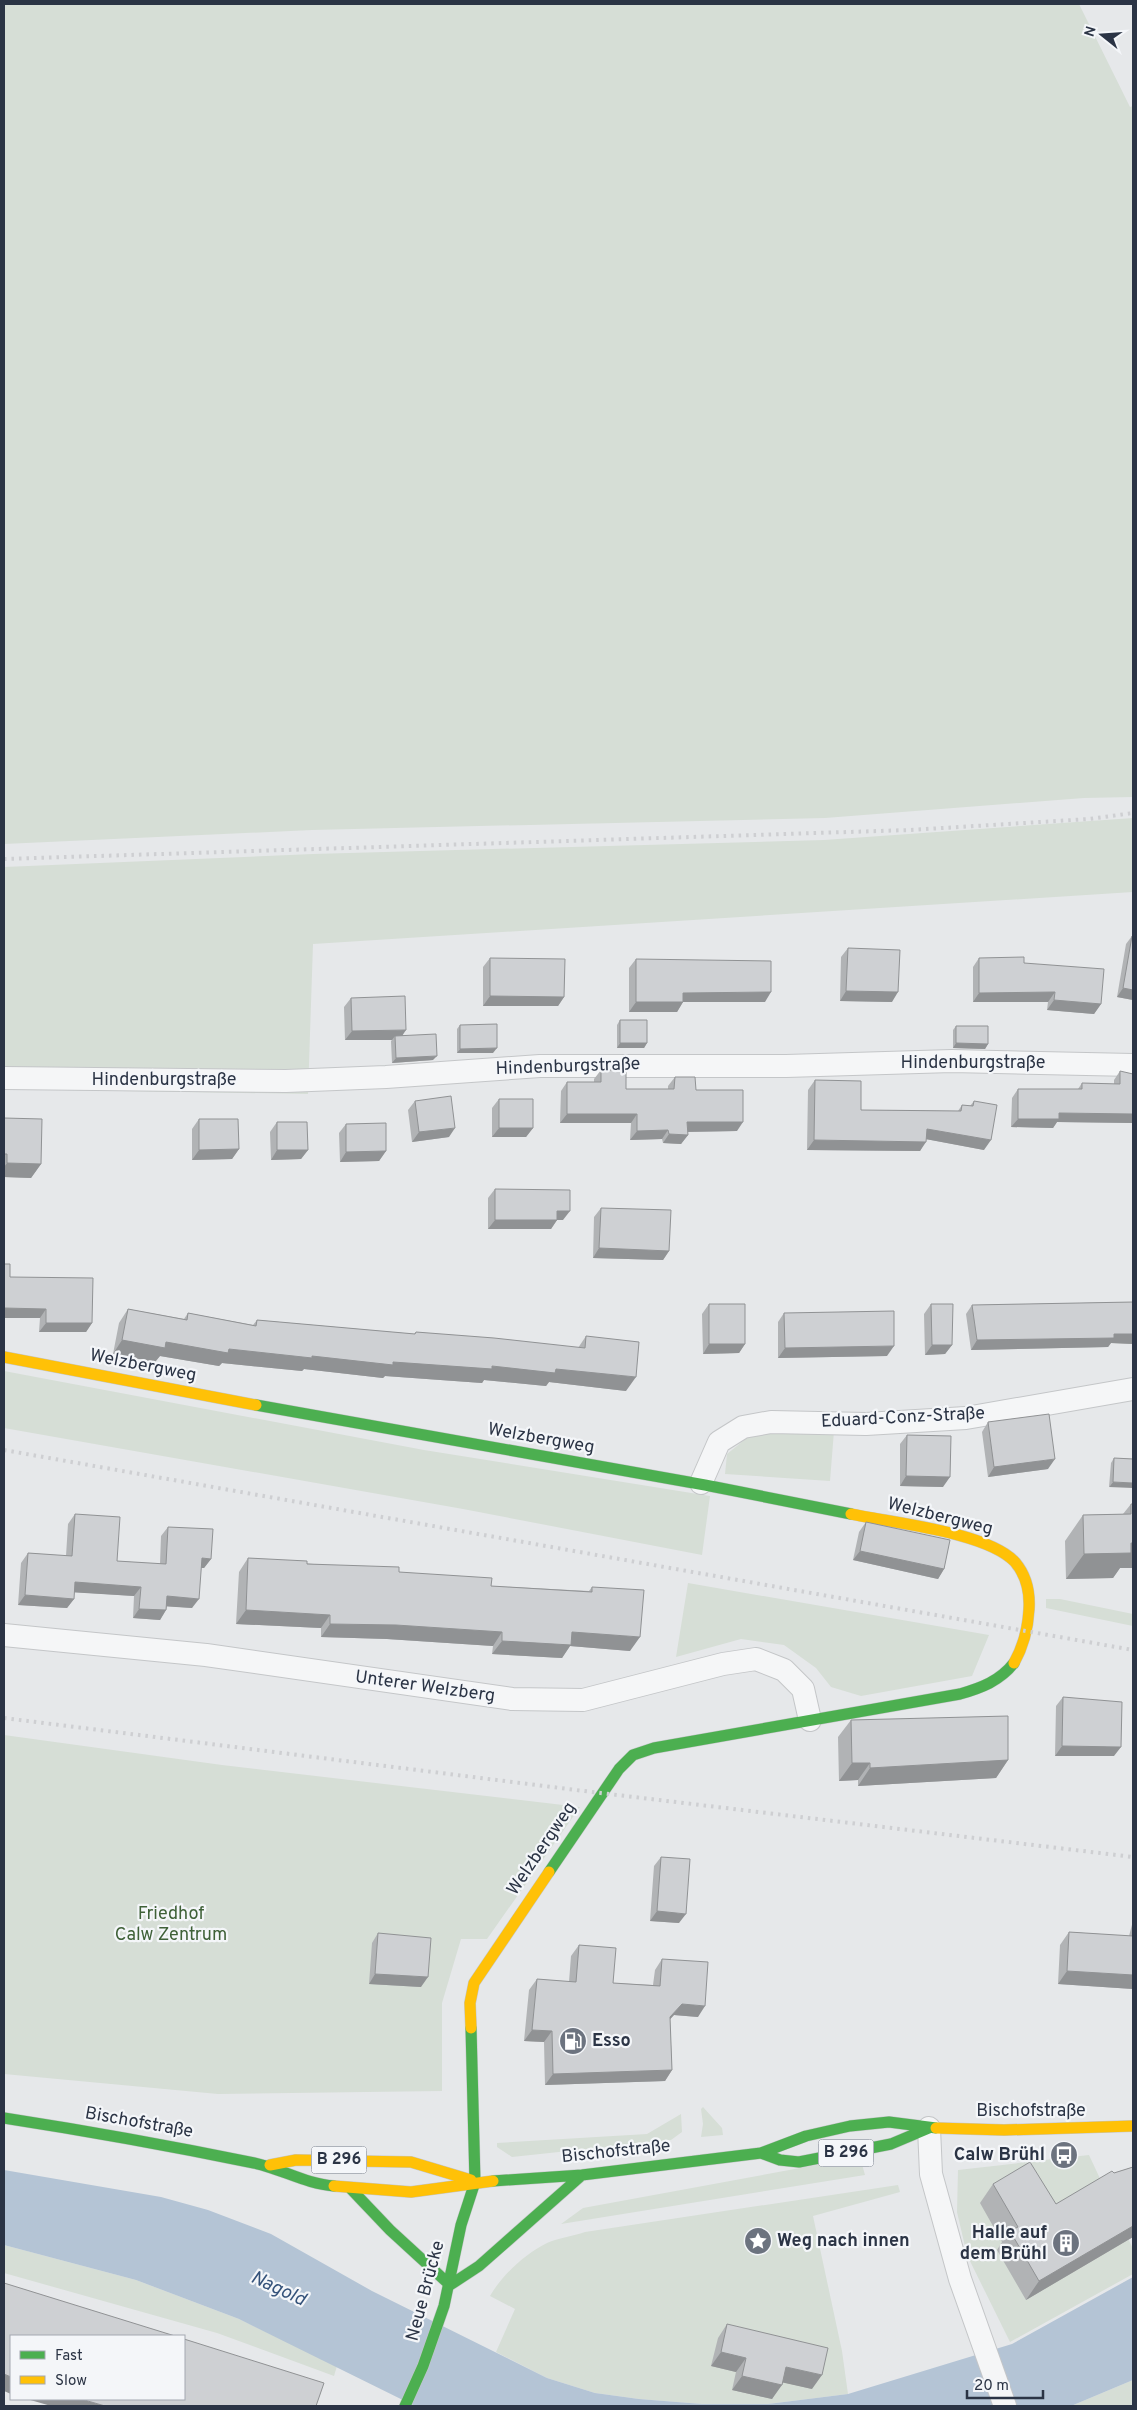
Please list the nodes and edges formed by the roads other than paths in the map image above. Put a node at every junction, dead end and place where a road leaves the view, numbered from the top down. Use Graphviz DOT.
graph roads {
  1 [pos="1133,1065"];
  2 [pos="4,1078"];
  3 [pos="4,1357"];
  4 [pos="1133,1389"];
  5 [pos="702,1483"];
  6 [pos="4,1635"];
  7 [pos="810,1720"];
  8 [pos="4,2118"];
  9 [pos="1133,2126"];
  10 [pos="929,2128"];
  11 [pos="761,2153"];
  12 [pos="268,2166"];
  13 [pos="582,2175"];
  14 [pos="475,2182"];
  15 [pos="351,2189"];
  16 [pos="450,2285"];
  17 [pos="405,2406"];
  18 [pos="1006,2406"];
  1 -- 2 [label="street, Hindenburgstraße"];
  3 -- 5 [label="street, Welzbergweg"];
  4 -- 5 [label="street, Eduard-Conz-Straße"];
  5 -- 7 [label="street, Welzbergweg"];
  6 -- 7 [label="street, Unterer Welzberg"];
  7 -- 14 [label="street, Welzbergweg"];
  8 -- 12 [label="street, Bischofstraße / B 296"];
  9 -- 10 [label="street, Bischofstraße / B 296"];
  10 -- 11 [label="street, Bischofstraße / B 296"];
  10 -- 11 [label="street, Bischofstraße / B 296"];
  10 -- 18 [label="street"];
  11 -- 13 [label="street, Bischofstraße / B 296"];
  12 -- 14 [label="street, Bischofstraße / B 296"];
  12 -- 15 [label="street, Bischofstraße / B 296"];
  13 -- 14 [label="street, Bischofstraße / B 296"];
  13 -- 16 [label="street"];
  14 -- 15 [label="street, Bischofstraße / B 296"];
  14 -- 16 [label="street, Neue Brücke"];
  15 -- 16 [label="street"];
  16 -- 17 [label="street, Neue Brücke"];
}
